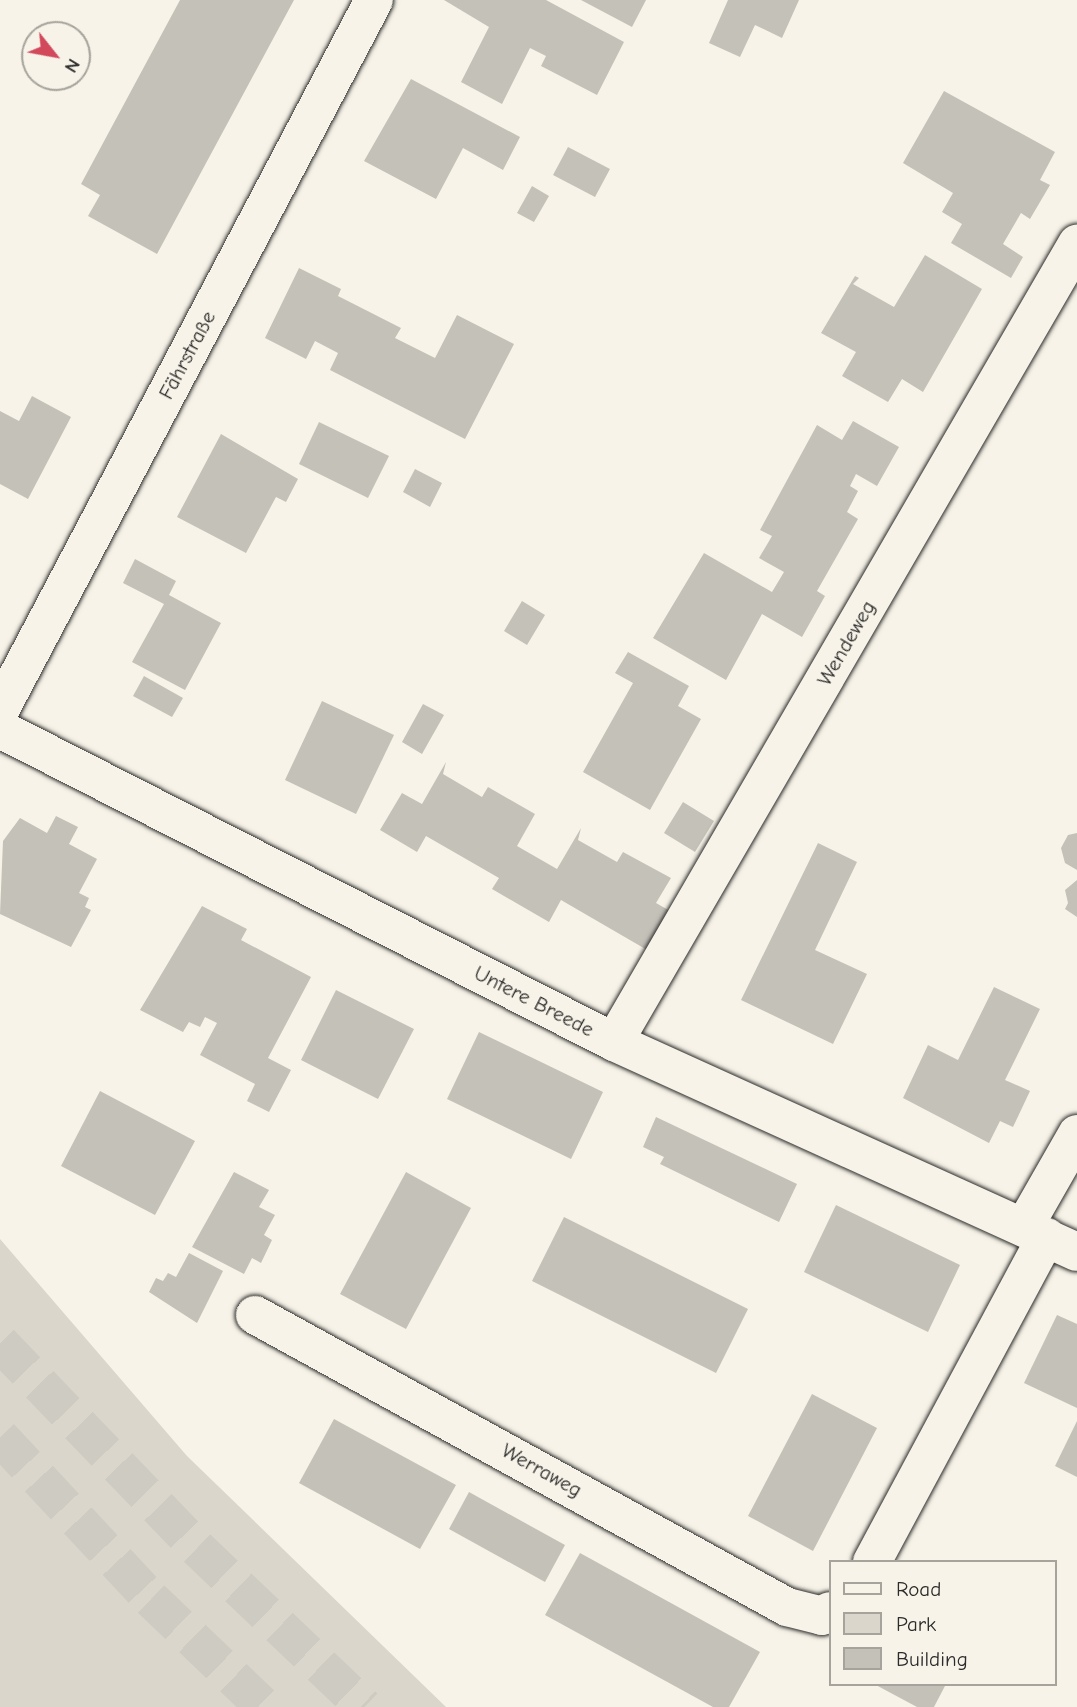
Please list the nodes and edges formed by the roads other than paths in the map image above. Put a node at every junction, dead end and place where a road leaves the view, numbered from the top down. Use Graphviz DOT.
graph roads {
  1 [pos="374,0"];
  2 [pos="1077,244"];
  3 [pos="0,710"];
  4 [pos="0,729"];
  5 [pos="614,1042"];
  6 [pos="1077,1134"];
  7 [pos="1049,1239"];
  8 [pos="256,1314"];
  9 [pos="874,1560"];
  10 [pos="828,1612"];
  1 -- 3 [label="street, Fährstraße"];
  2 -- 5 [label="street, Wendeweg"];
  4 -- 5 [label="street, Untere Breede"];
  5 -- 7 [label="street, Untere Breede"];
  6 -- 7 [label="street"];
  7 -- 9 [label="street"];
  8 -- 10 [label="street, Werraweg"];
}
